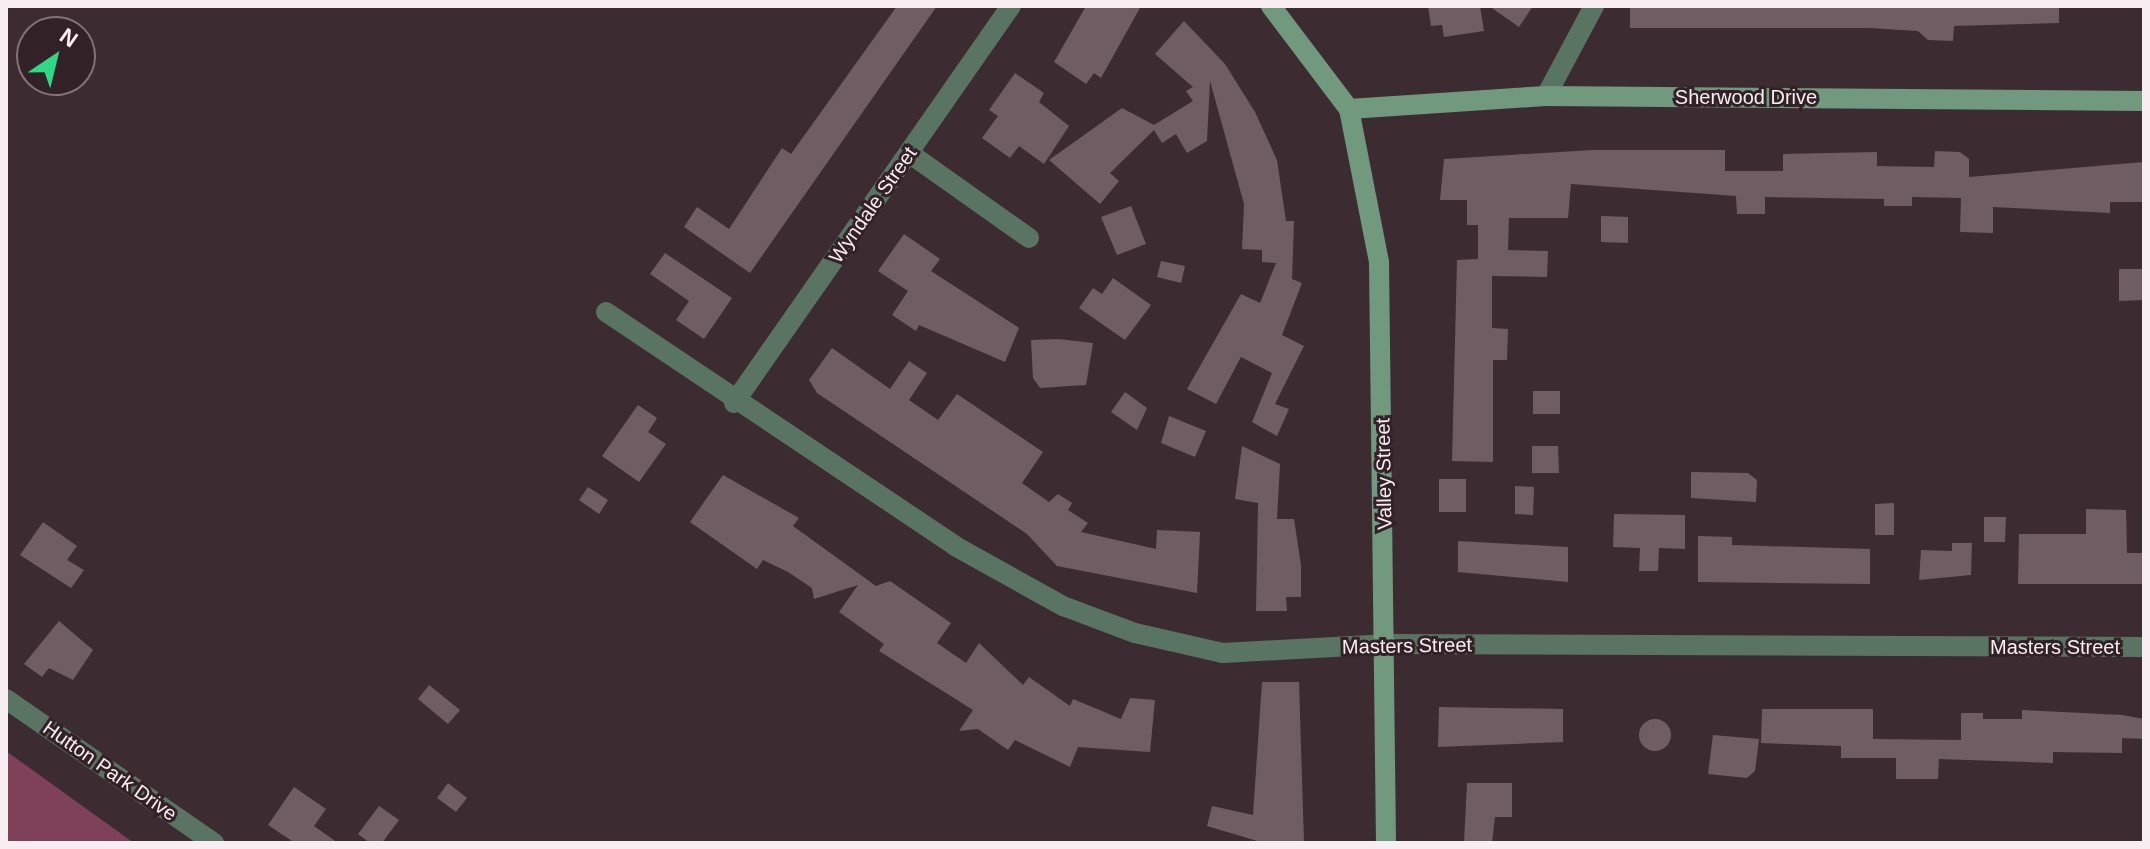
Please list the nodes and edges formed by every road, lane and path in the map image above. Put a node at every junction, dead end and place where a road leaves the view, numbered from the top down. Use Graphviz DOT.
graph roads {
  1 [pos="1011,6"];
  2 [pos="1271,6"];
  3 [pos="1594,6"];
  4 [pos="1546,96"];
  5 [pos="2144,101"];
  6 [pos="1349,109"];
  7 [pos="909,153"];
  8 [pos="1029,238"];
  9 [pos="606,312"];
  10 [pos="734,403"];
  11 [pos="1388,644"];
  12 [pos="2144,647"];
  13 [pos="6,699"];
  14 [pos="214,843"];
  15 [pos="1386,843"];
  1 -- 7 [label="street, Wyndale Street"];
  2 -- 6 [label="street"];
  3 -- 4 [label="street"];
  4 -- 5 [label="street, Sherwood Drive"];
  4 -- 6 [label="street, Sherwood Drive"];
  6 -- 11 [label="street, Valley Street"];
  7 -- 8 [label="street"];
  7 -- 10 [label="street, Wyndale Street"];
  9 -- 10 [label="street, Masters Street"];
  10 -- 11 [label="street, Masters Street"];
  11 -- 12 [label="street, Masters Street"];
  11 -- 15 [label="street, Valley Street"];
  13 -- 14 [label="street, Hutton Park Drive"];
}
